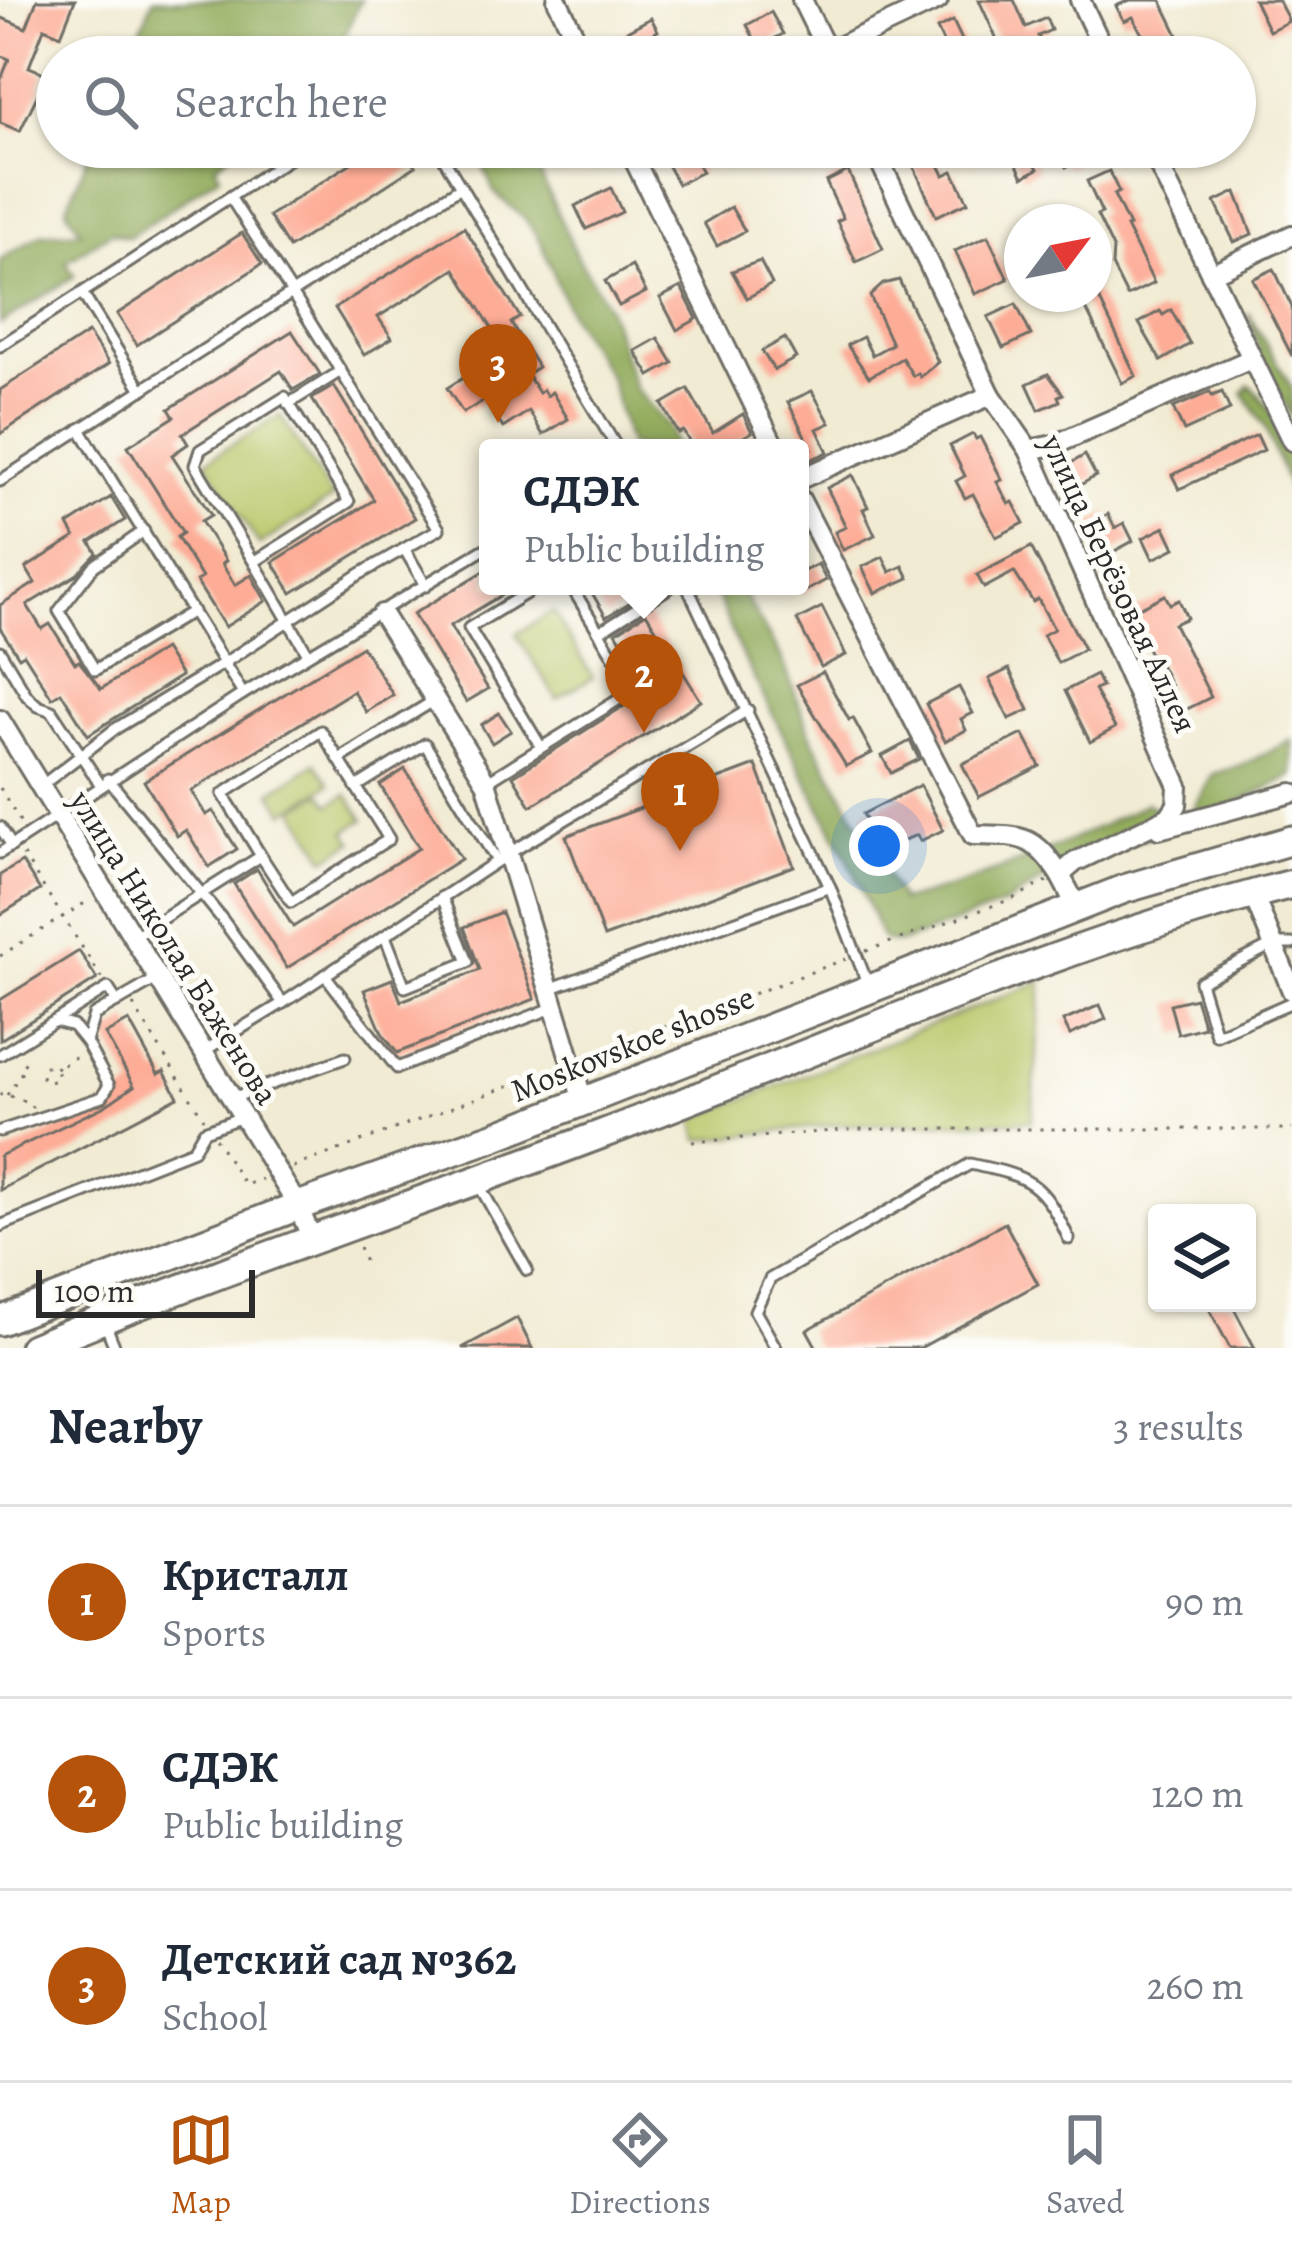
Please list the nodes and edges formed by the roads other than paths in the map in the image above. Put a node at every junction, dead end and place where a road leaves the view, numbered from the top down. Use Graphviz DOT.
graph roads {
  1 [pos="557,0"];
  2 [pos="802,0"];
  3 [pos="938,0"];
  4 [pos="1080,0"];
  5 [pos="575,36"];
  6 [pos="817,36"];
  7 [pos="864,36"];
  8 [pos="1097,36"];
  9 [pos="275,168"];
  10 [pos="450,168"];
  11 [pos="638,168"];
  12 [pos="883,168"];
  13 [pos="1160,168"];
  14 [pos="461,187"];
  15 [pos="230,197"];
  16 [pos="1292,235"];
  17 [pos="1211,274"];
  18 [pos="82,293"];
  19 [pos="292,293"];
  20 [pos="0,346"];
  21 [pos="1251,359"];
  22 [pos="341,371"];
  23 [pos="142,390"];
  24 [pos="991,395"];
  25 [pos="288,404"];
  26 [pos="80,430"];
  27 [pos="612,439"];
  28 [pos="771,439"];
  29 [pos="1292,441"];
  30 [pos="1029,450"];
  31 [pos="809,474"];
  32 [pos="0,481"];
  33 [pos="809,516"];
  34 [pos="144,531"];
  35 [pos="405,550"];
  36 [pos="479,553"];
  37 [pos="254,562"];
  38 [pos="426,586"];
  39 [pos="523,595"];
  40 [pos="576,595"];
  41 [pos="658,595"];
  42 [pos="691,595"];
  43 [pos="193,610"];
  44 [pos="382,614"];
  45 [pos="289,621"];
  46 [pos="599,632"];
  47 [pos="0,651"];
  48 [pos="308,654"];
  49 [pos="224,663"];
  50 [pos="243,694"];
  51 [pos="435,700"];
  52 [pos="748,710"];
  53 [pos="0,720"];
  54 [pos="542,747"];
  55 [pos="84,756"];
  56 [pos="338,758"];
  57 [pos="104,782"];
  58 [pos="486,782"];
  59 [pos="41,786"];
  60 [pos="356,787"];
  61 [pos="1292,793"];
  62 [pos="59,816"];
  63 [pos="0,827"];
  64 [pos="1131,836"];
  65 [pos="1292,840"];
  66 [pos="14,845"];
  67 [pos="0,854"];
  68 [pos="261,856"];
  69 [pos="502,857"];
  70 [pos="1060,875"];
  71 [pos="1292,884"];
  72 [pos="830,887"];
  73 [pos="1124,889"];
  74 [pos="202,894"];
  75 [pos="1252,894"];
  76 [pos="442,897"];
  77 [pos="1077,907"];
  78 [pos="1046,918"];
  79 [pos="1136,930"];
  80 [pos="385,936"];
  81 [pos="133,937"];
  82 [pos="1283,944"];
  83 [pos="1061,954"];
  84 [pos="325,976"];
  85 [pos="158,978"];
  86 [pos="868,988"];
  87 [pos="1292,991"];
  88 [pos="552,998"];
  89 [pos="123,999"];
  90 [pos="1292,1002"];
  91 [pos="283,1003"];
  92 [pos="55,1021"];
  93 [pos="88,1044"];
  94 [pos="204,1052"];
  95 [pos="0,1055"];
  96 [pos="345,1058"];
  97 [pos="232,1098"];
  98 [pos="583,1101"];
  99 [pos="244,1117"];
  100 [pos="0,1131"];
  101 [pos="476,1180"];
  102 [pos="298,1206"];
  103 [pos="0,1226"];
  104 [pos="312,1239"];
  105 [pos="1069,1239"];
  106 [pos="527,1270"];
  107 [pos="104,1318"];
  108 [pos="0,1321"];
  109 [pos="33,1348"];
  110 [pos="115,1348"];
  111 [pos="776,1348"];
  1 -- 5 [label="street"];
  2 -- 6 [label="street"];
  3 -- 7 [label="street"];
  4 -- 8 [label="street"];
  9 -- 15 [label="lane"];
  10 -- 14 [label="lane"];
  11 -- 28 [label="street"];
  12 -- 24 [label="street, улица Берёзовая Аллея"];
  13 -- 17 [label="street"];
  14 -- 19 [label="lane"];
  14 -- 27 [label="lane"];
  15 -- 18 [label="lane"];
  15 -- 19 [label="lane"];
  16 -- 17 [label="street"];
  17 -- 21 [label="street"];
  18 -- 20 [label="lane"];
  18 -- 23 [label="lane"];
  19 -- 22 [label="lane"];
  19 -- 23 [label="lane"];
  21 -- 29 [label="street"];
  21 -- 30 [label="street"];
  22 -- 25 [label="lane"];
  22 -- 35 [label="lane"];
  23 -- 26 [label="lane"];
  24 -- 30 [label="street, улица Берёзовая Аллея"];
  24 -- 31 [label="street"];
  25 -- 37 [label="lane"];
  25 -- 37 [label="lane"];
  26 -- 32 [label="lane"];
  26 -- 34 [label="lane"];
  30 -- 64 [label="street, улица Берёзовая Аллея"];
  33 -- 70 [label="street"];
  34 -- 43 [label="lane"];
  34 -- 43 [label="lane"];
  35 -- 38 [label="lane"];
  35 -- 45 [label="lane"];
  36 -- 38 [label="lane"];
  37 -- 45 [label="lane"];
  38 -- 44 [label="lane"];
  39 -- 54 [label="lane"];
  40 -- 46 [label="lane"];
  41 -- 46 [label="lane"];
  42 -- 52 [label="lane"];
  43 -- 49 [label="lane"];
  44 -- 48 [label="lane"];
  44 -- 51 [label="street"];
  45 -- 48 [label="lane"];
  45 -- 49 [label="lane"];
  46 -- 54 [label="lane"];
  47 -- 55 [label="lane"];
  48 -- 50 [label="lane"];
  49 -- 50 [label="lane"];
  49 -- 55 [label="lane"];
  50 -- 57 [label="lane"];
  51 -- 56 [label="lane"];
  51 -- 58 [label="street"];
  52 -- 69 [label="lane"];
  52 -- 72 [label="lane"];
  53 -- 59 [label="street, улица Николая Баженова"];
  54 -- 58 [label="lane"];
  55 -- 57 [label="lane"];
  55 -- 59 [label="lane"];
  56 -- 60 [label="lane"];
  56 -- 68 [label="lane"];
  57 -- 62 [label="lane"];
  57 -- 74 [label="lane"];
  58 -- 69 [label="street"];
  59 -- 62 [label="street, улица Николая Баженова"];
  60 -- 68 [label="lane"];
  60 -- 69 [label="lane"];
  61 -- 64 [label="street"];
  62 -- 66 [label="lane"];
  62 -- 81 [label="street, улица Николая Баженова"];
  63 -- 66 [label="lane"];
  64 -- 70 [label="street"];
  65 -- 73 [label="main road, Moskovskoe shosse"];
  66 -- 67 [label="lane"];
  68 -- 74 [label="lane"];
  69 -- 76 [label="lane"];
  69 -- 88 [label="street"];
  70 -- 77 [label="street"];
  71 -- 75 [label="main road"];
  72 -- 86 [label="lane"];
  72 -- 88 [label="lane"];
  73 -- 77 [label="main road, Moskovskoe shosse"];
  73 -- 79 [label="main road"];
  74 -- 81 [label="lane"];
  74 -- 91 [label="lane"];
  75 -- 79 [label="main road"];
  75 -- 82 [label="street"];
  76 -- 80 [label="lane"];
  76 -- 80 [label="lane"];
  77 -- 78 [label="main road, Moskovskoe shosse"];
  78 -- 83 [label="main road"];
  78 -- 86 [label="main road, Moskovskoe shosse"];
  79 -- 83 [label="main road"];
  80 -- 84 [label="lane"];
  81 -- 85 [label="street, улица Николая Баженова"];
  82 -- 87 [label="street"];
  82 -- 90 [label="lane"];
  83 -- 101 [label="main road"];
  84 -- 88 [label="lane"];
  84 -- 91 [label="lane"];
  85 -- 89 [label="lane"];
  85 -- 94 [label="street, улица Николая Баженова"];
  86 -- 98 [label="main road, Moskovskoe shosse"];
  88 -- 98 [label="street"];
  89 -- 92 [label="lane"];
  89 -- 93 [label="lane"];
  91 -- 94 [label="lane"];
  92 -- 93 [label="lane"];
  92 -- 95 [label="lane"];
  93 -- 100 [label="lane"];
  94 -- 97 [label="street, улица Николая Баженова"];
  96 -- 97 [label="lane"];
  97 -- 99 [label="street, улица Николая Баженова"];
  98 -- 102 [label="main road, Moskovskoe shosse"];
  99 -- 102 [label="street, улица Николая Баженова"];
  99 -- 103 [label="lane"];
  101 -- 104 [label="main road"];
  101 -- 106 [label="lane"];
  102 -- 104 [label="street, улица Николая Баженова"];
  102 -- 108 [label="main road, Moskovskoe shosse"];
  104 -- 107 [label="main road"];
  105 -- 111 [label="lane"];
  107 -- 109 [label="main road"];
  107 -- 110 [label="lane"];
}
